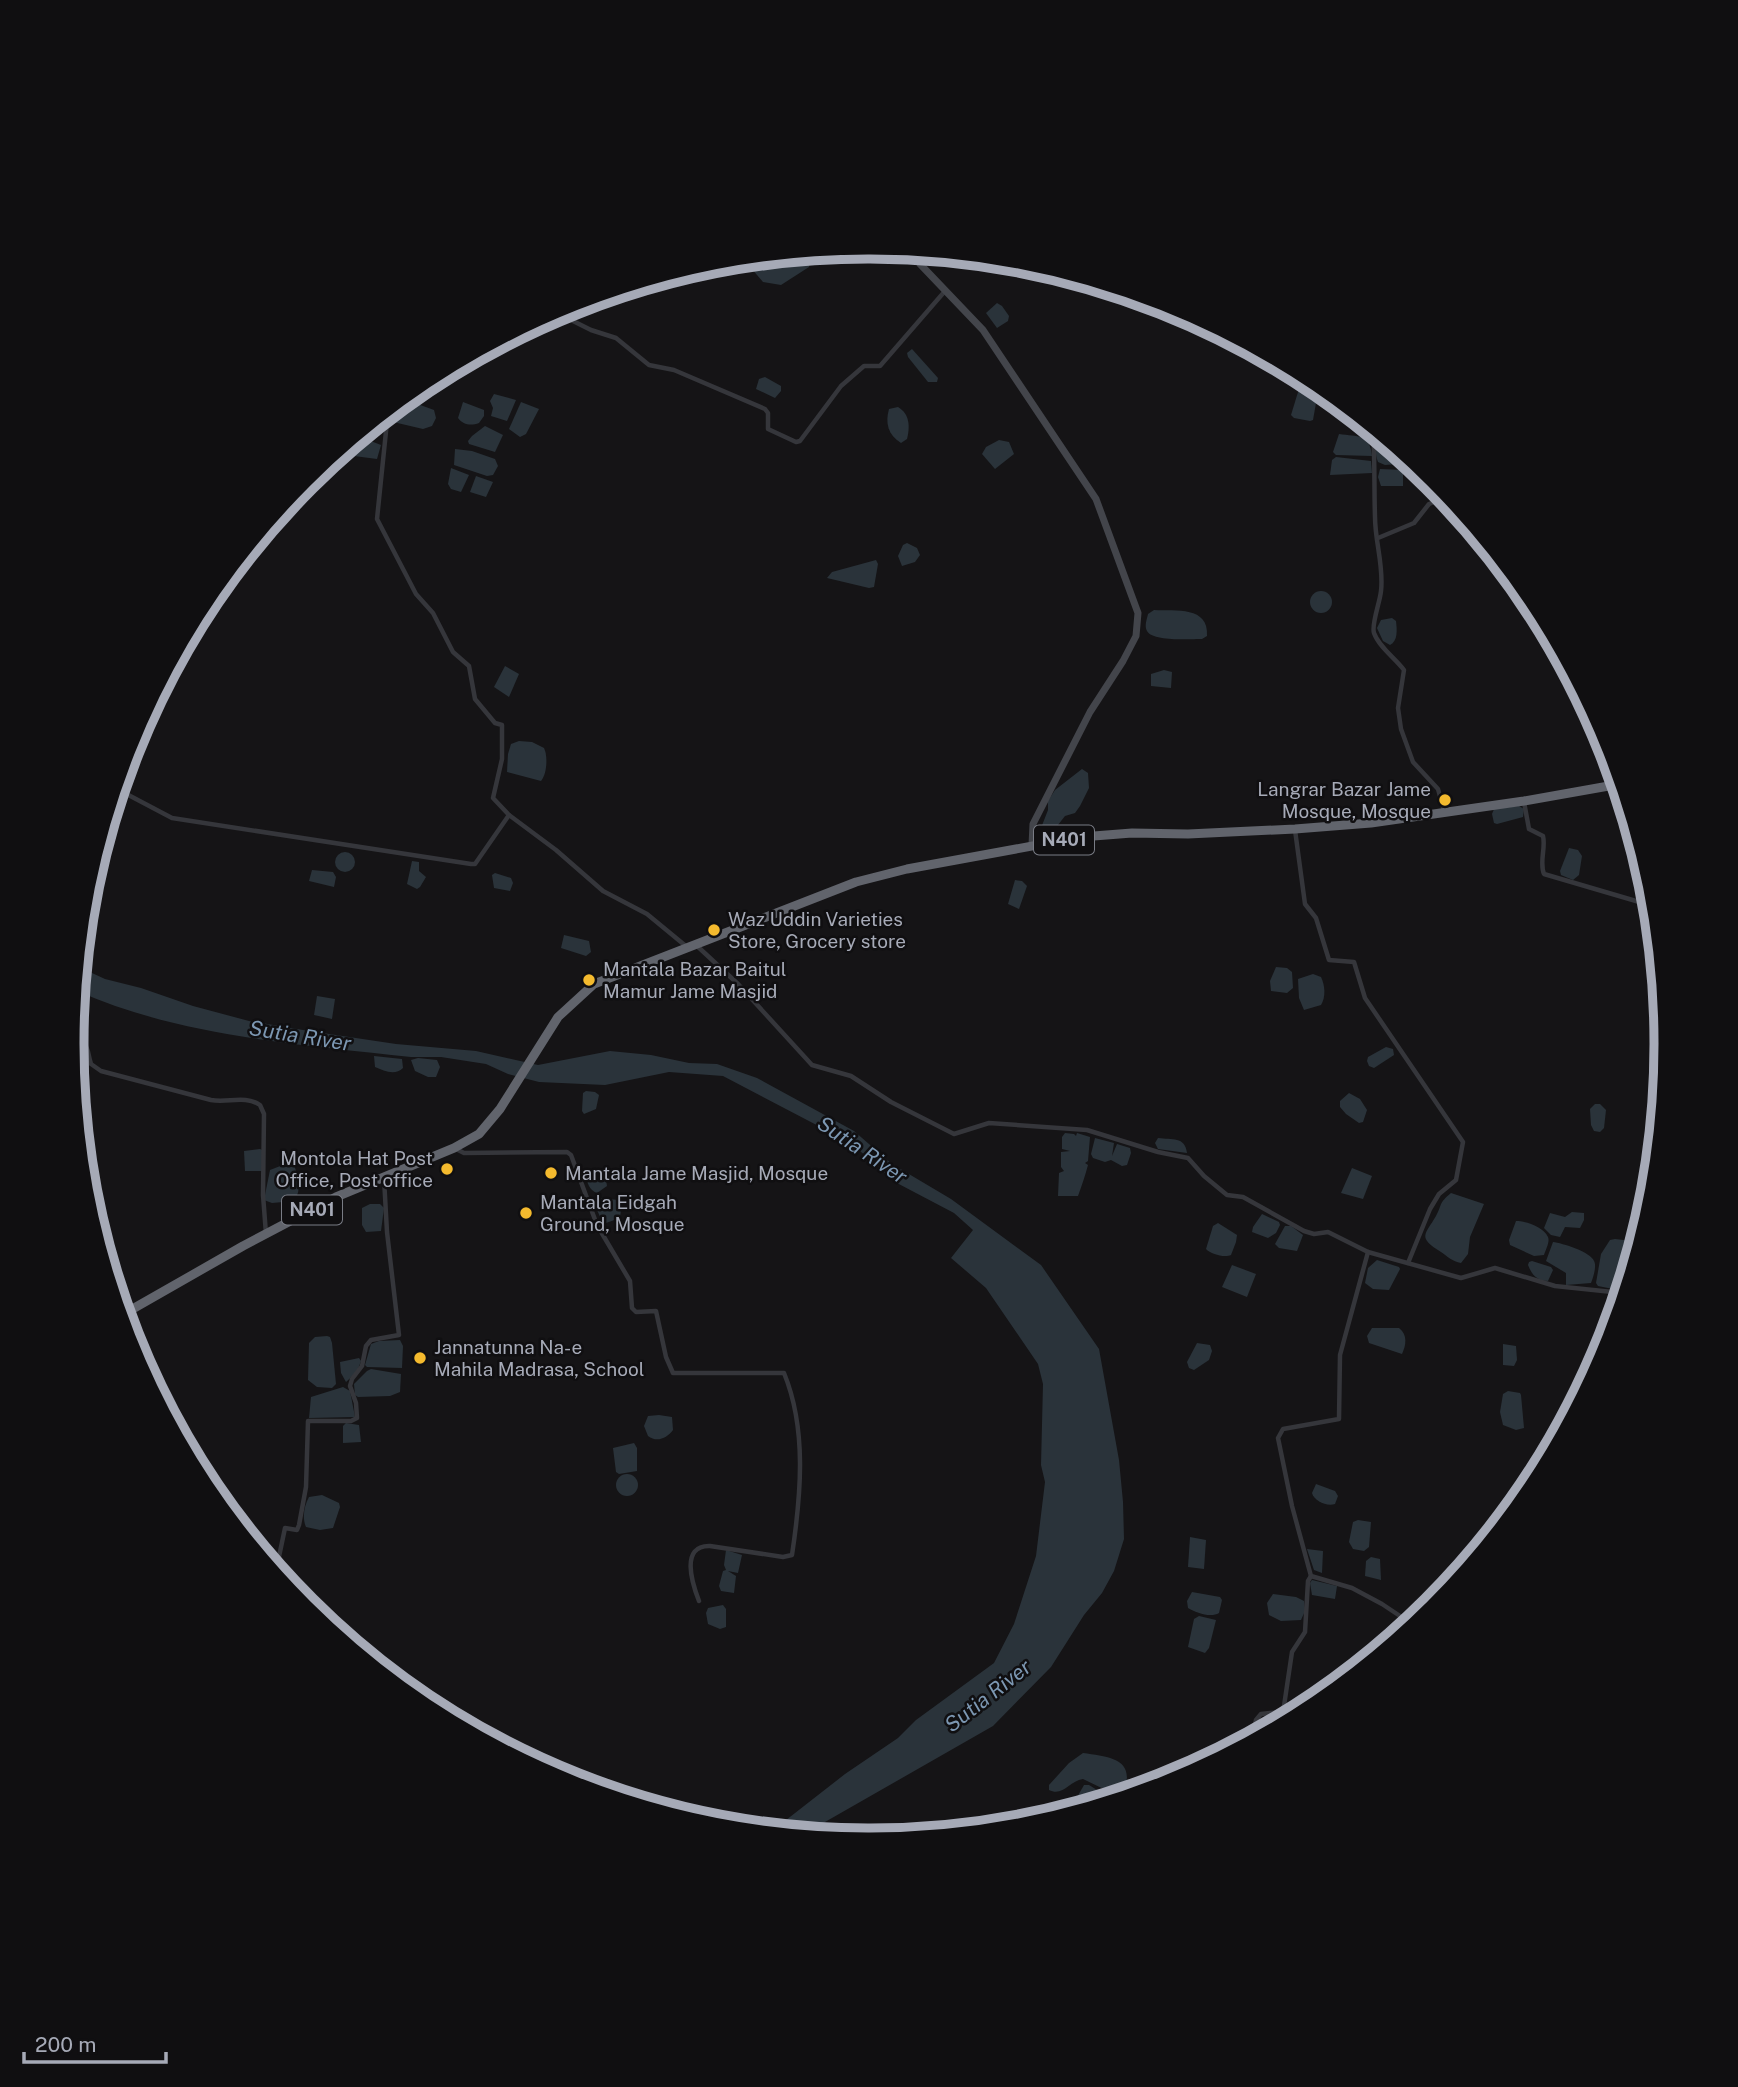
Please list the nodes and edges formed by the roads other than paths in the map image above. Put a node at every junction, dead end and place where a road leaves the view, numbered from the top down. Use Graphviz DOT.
graph roads {
  1 [pos="918,260"];
  2 [pos="946,292"];
  3 [pos="568,318"];
  4 [pos="387,424"];
  5 [pos="1374,443"];
  6 [pos="1436,501"];
  7 [pos="1378,538"];
  8 [pos="1610,786"];
  9 [pos="125,793"];
  10 [pos="1524,801"];
  11 [pos="1444,812"];
  12 [pos="509,815"];
  13 [pos="1295,829"];
  14 [pos="1032,845"];
  15 [pos="1641,902"];
  16 [pos="691,945"];
  17 [pos="84,1044"];
  18 [pos="454,1148"];
  19 [pos="384,1178"];
  20 [pos="266,1234"];
  21 [pos="1368,1252"];
  22 [pos="1408,1263"];
  23 [pos="1613,1292"];
  24 [pos="131,1310"];
  25 [pos="278,1560"];
  26 [pos="1311,1576"];
  27 [pos="699,1601"];
  28 [pos="1403,1619"];
  29 [pos="1281,1711"];
  30 [pos="1279,1712"];
  31 [pos="1255,1727"];
  1 -- 2 [label="main road"];
  2 -- 3 [label="street"];
  2 -- 14 [label="main road"];
  4 -- 12 [label="street"];
  5 -- 7 [label="street"];
  6 -- 7 [label="street"];
  7 -- 11 [label="street"];
  8 -- 10 [label="highway, N401"];
  9 -- 12 [label="street"];
  10 -- 11 [label="highway, N401"];
  10 -- 15 [label="street"];
  11 -- 13 [label="highway, N401"];
  12 -- 16 [label="street"];
  13 -- 14 [label="highway, N401"];
  13 -- 22 [label="street"];
  14 -- 16 [label="highway, N401"];
  16 -- 18 [label="highway, N401"];
  16 -- 21 [label="street"];
  17 -- 20 [label="street"];
  18 -- 19 [label="highway, N401"];
  18 -- 27 [label="street"];
  19 -- 20 [label="highway, N401"];
  19 -- 25 [label="street"];
  20 -- 24 [label="highway, N401"];
  21 -- 22 [label="street"];
  21 -- 26 [label="street"];
  22 -- 23 [label="street"];
  26 -- 28 [label="street"];
  26 -- 29 [label="street"];
  30 -- 31 [label="street"];
}
